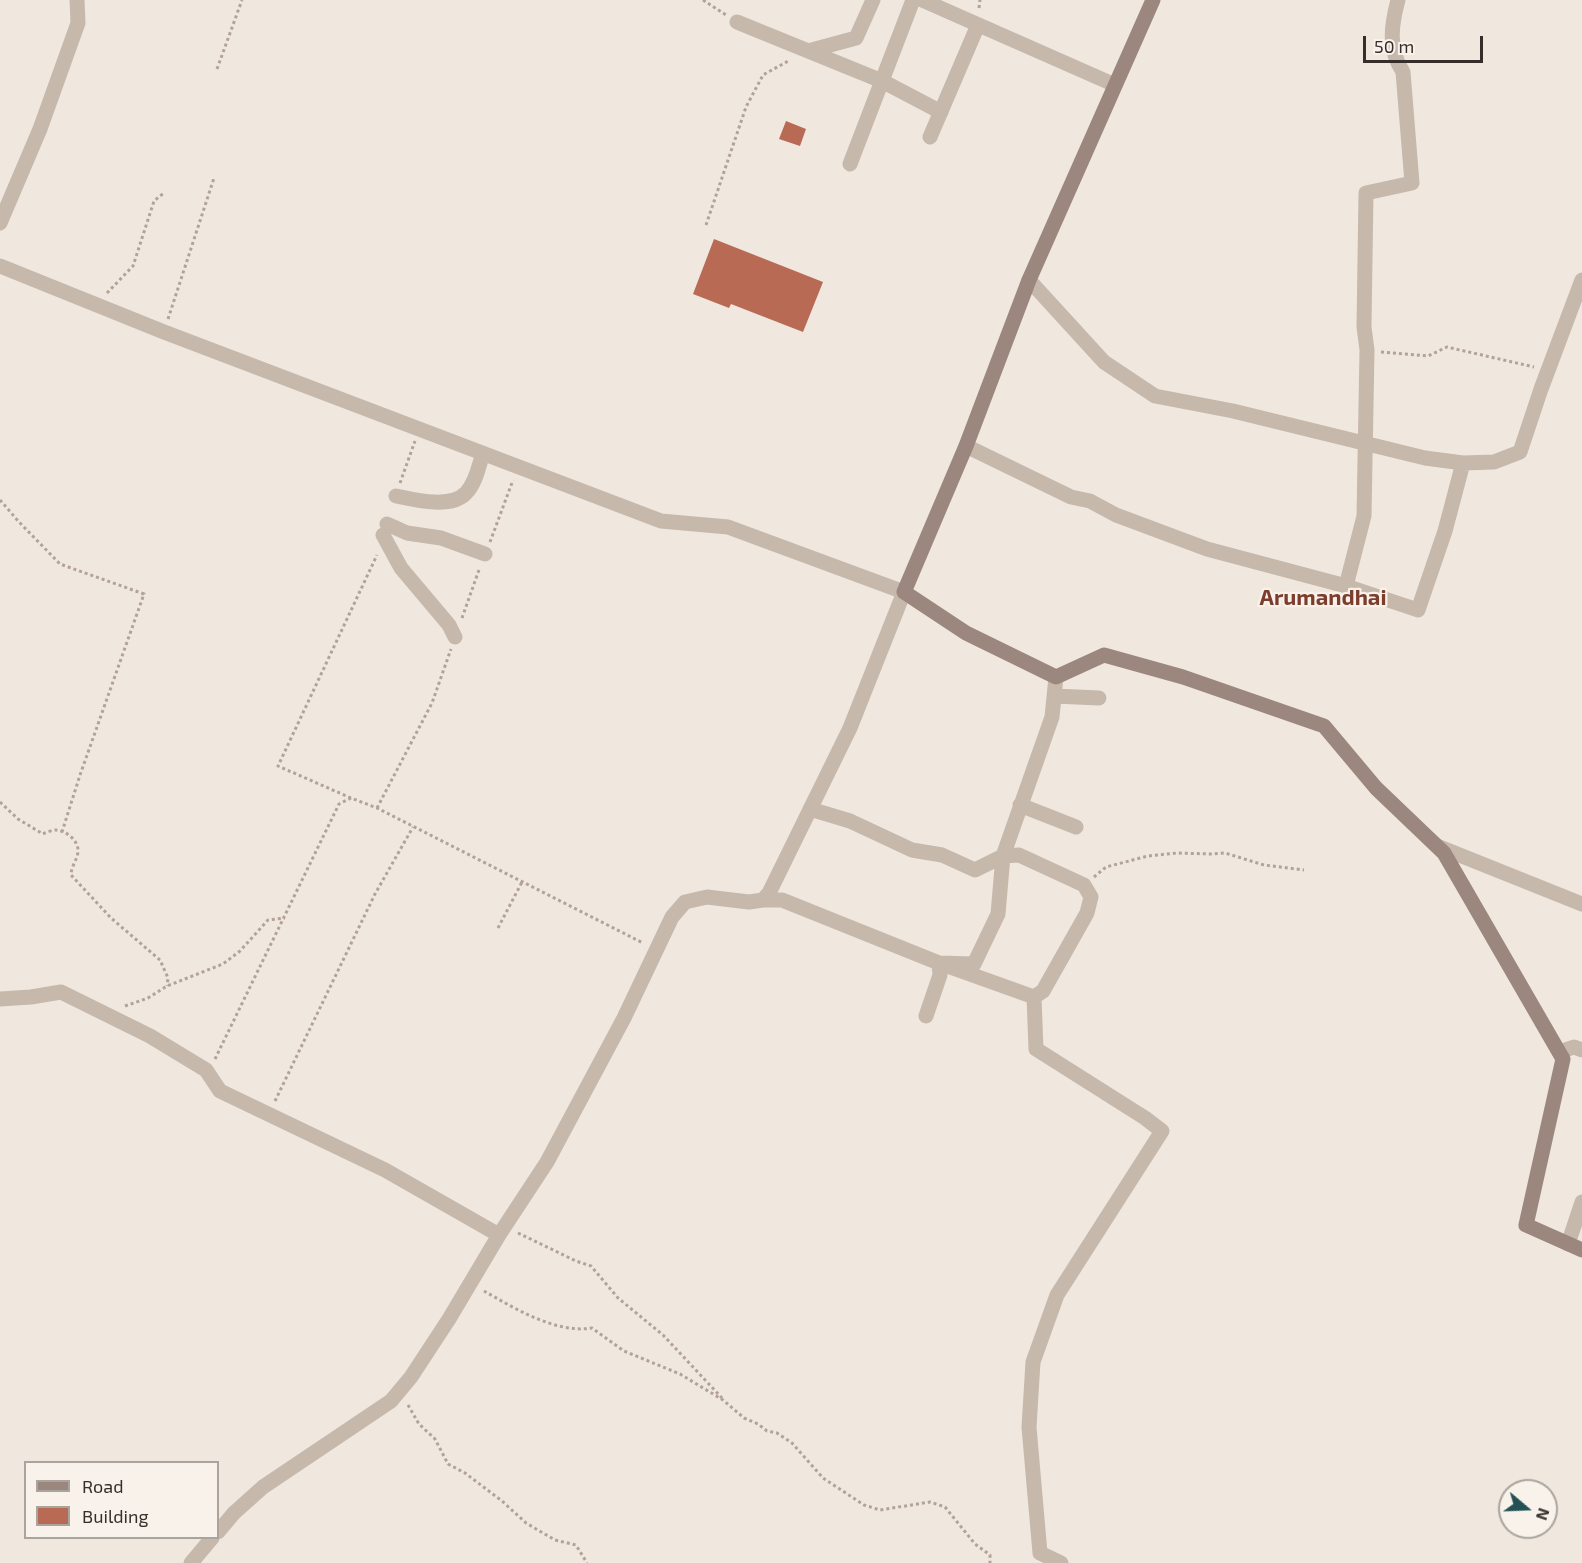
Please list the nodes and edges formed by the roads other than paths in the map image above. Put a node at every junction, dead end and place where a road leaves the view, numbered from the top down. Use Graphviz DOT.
graph roads {
  1 [pos="77,0"];
  2 [pos="873,0"];
  3 [pos="913,0"];
  4 [pos="922,0"];
  5 [pos="1153,0"];
  6 [pos="1398,0"];
  7 [pos="737,22"];
  8 [pos="978,25"];
  9 [pos="808,51"];
  10 [pos="882,81"];
  11 [pos="1115,85"];
  12 [pos="941,112"];
  13 [pos="930,137"];
  14 [pos="850,164"];
  15 [pos="0,223"];
  16 [pos="0,266"];
  17 [pos="1029,280"];
  18 [pos="1582,280"];
  19 [pos="1365,444"];
  20 [pos="966,446"];
  21 [pos="483,453"];
  22 [pos="1463,463"];
  23 [pos="396,496"];
  24 [pos="485,554"];
  25 [pos="1346,586"];
  26 [pos="904,592"];
  27 [pos="455,637"];
  28 [pos="1056,677"];
  29 [pos="1054,696"];
  30 [pos="1099,698"];
  31 [pos="1020,805"];
  32 [pos="810,809"];
  33 [pos="1076,827"];
  34 [pos="1437,846"];
  35 [pos="1003,856"];
  36 [pos="763,900"];
  37 [pos="1582,904"];
  38 [pos="939,963"];
  39 [pos="1034,998"];
  40 [pos="0,999"];
  41 [pos="926,1016"];
  42 [pos="1582,1050"];
  43 [pos="1559,1052"];
  44 [pos="1582,1202"];
  45 [pos="499,1235"];
  46 [pos="1575,1247"];
  47 [pos="219,1531"];
  48 [pos="211,1539"];
  49 [pos="191,1563"];
  50 [pos="1061,1563"];
  1 -- 15 [label="street"];
  2 -- 9 [label="street"];
  3 -- 10 [label="street"];
  4 -- 8 [label="street"];
  5 -- 11 [label="street"];
  6 -- 19 [label="street"];
  7 -- 9 [label="street"];
  8 -- 11 [label="street"];
  8 -- 12 [label="street"];
  9 -- 10 [label="street"];
  10 -- 12 [label="street"];
  10 -- 14 [label="street"];
  11 -- 17 [label="street"];
  12 -- 13 [label="street"];
  16 -- 21 [label="street"];
  17 -- 19 [label="street"];
  17 -- 20 [label="street"];
  18 -- 22 [label="street"];
  19 -- 22 [label="street"];
  19 -- 25 [label="street"];
  20 -- 25 [label="street"];
  20 -- 26 [label="street"];
  21 -- 23 [label="street"];
  21 -- 26 [label="street"];
  22 -- 25 [label="street"];
  24 -- 27 [label="street"];
  26 -- 28 [label="street"];
  26 -- 32 [label="street"];
  28 -- 29 [label="street"];
  28 -- 34 [label="street"];
  29 -- 30 [label="street"];
  29 -- 31 [label="street"];
  31 -- 33 [label="street"];
  31 -- 35 [label="street"];
  32 -- 35 [label="street"];
  32 -- 36 [label="street"];
  34 -- 37 [label="street"];
  34 -- 43 [label="street"];
  35 -- 38 [label="street"];
  35 -- 39 [label="street"];
  36 -- 38 [label="street"];
  36 -- 45 [label="street"];
  38 -- 39 [label="street"];
  38 -- 41 [label="street"];
  39 -- 50 [label="street"];
  40 -- 45 [label="street"];
  42 -- 43 [label="street"];
  43 -- 46 [label="street"];
  44 -- 46 [label="street"];
  45 -- 47 [label="street"];
  48 -- 49 [label="street"];
}
